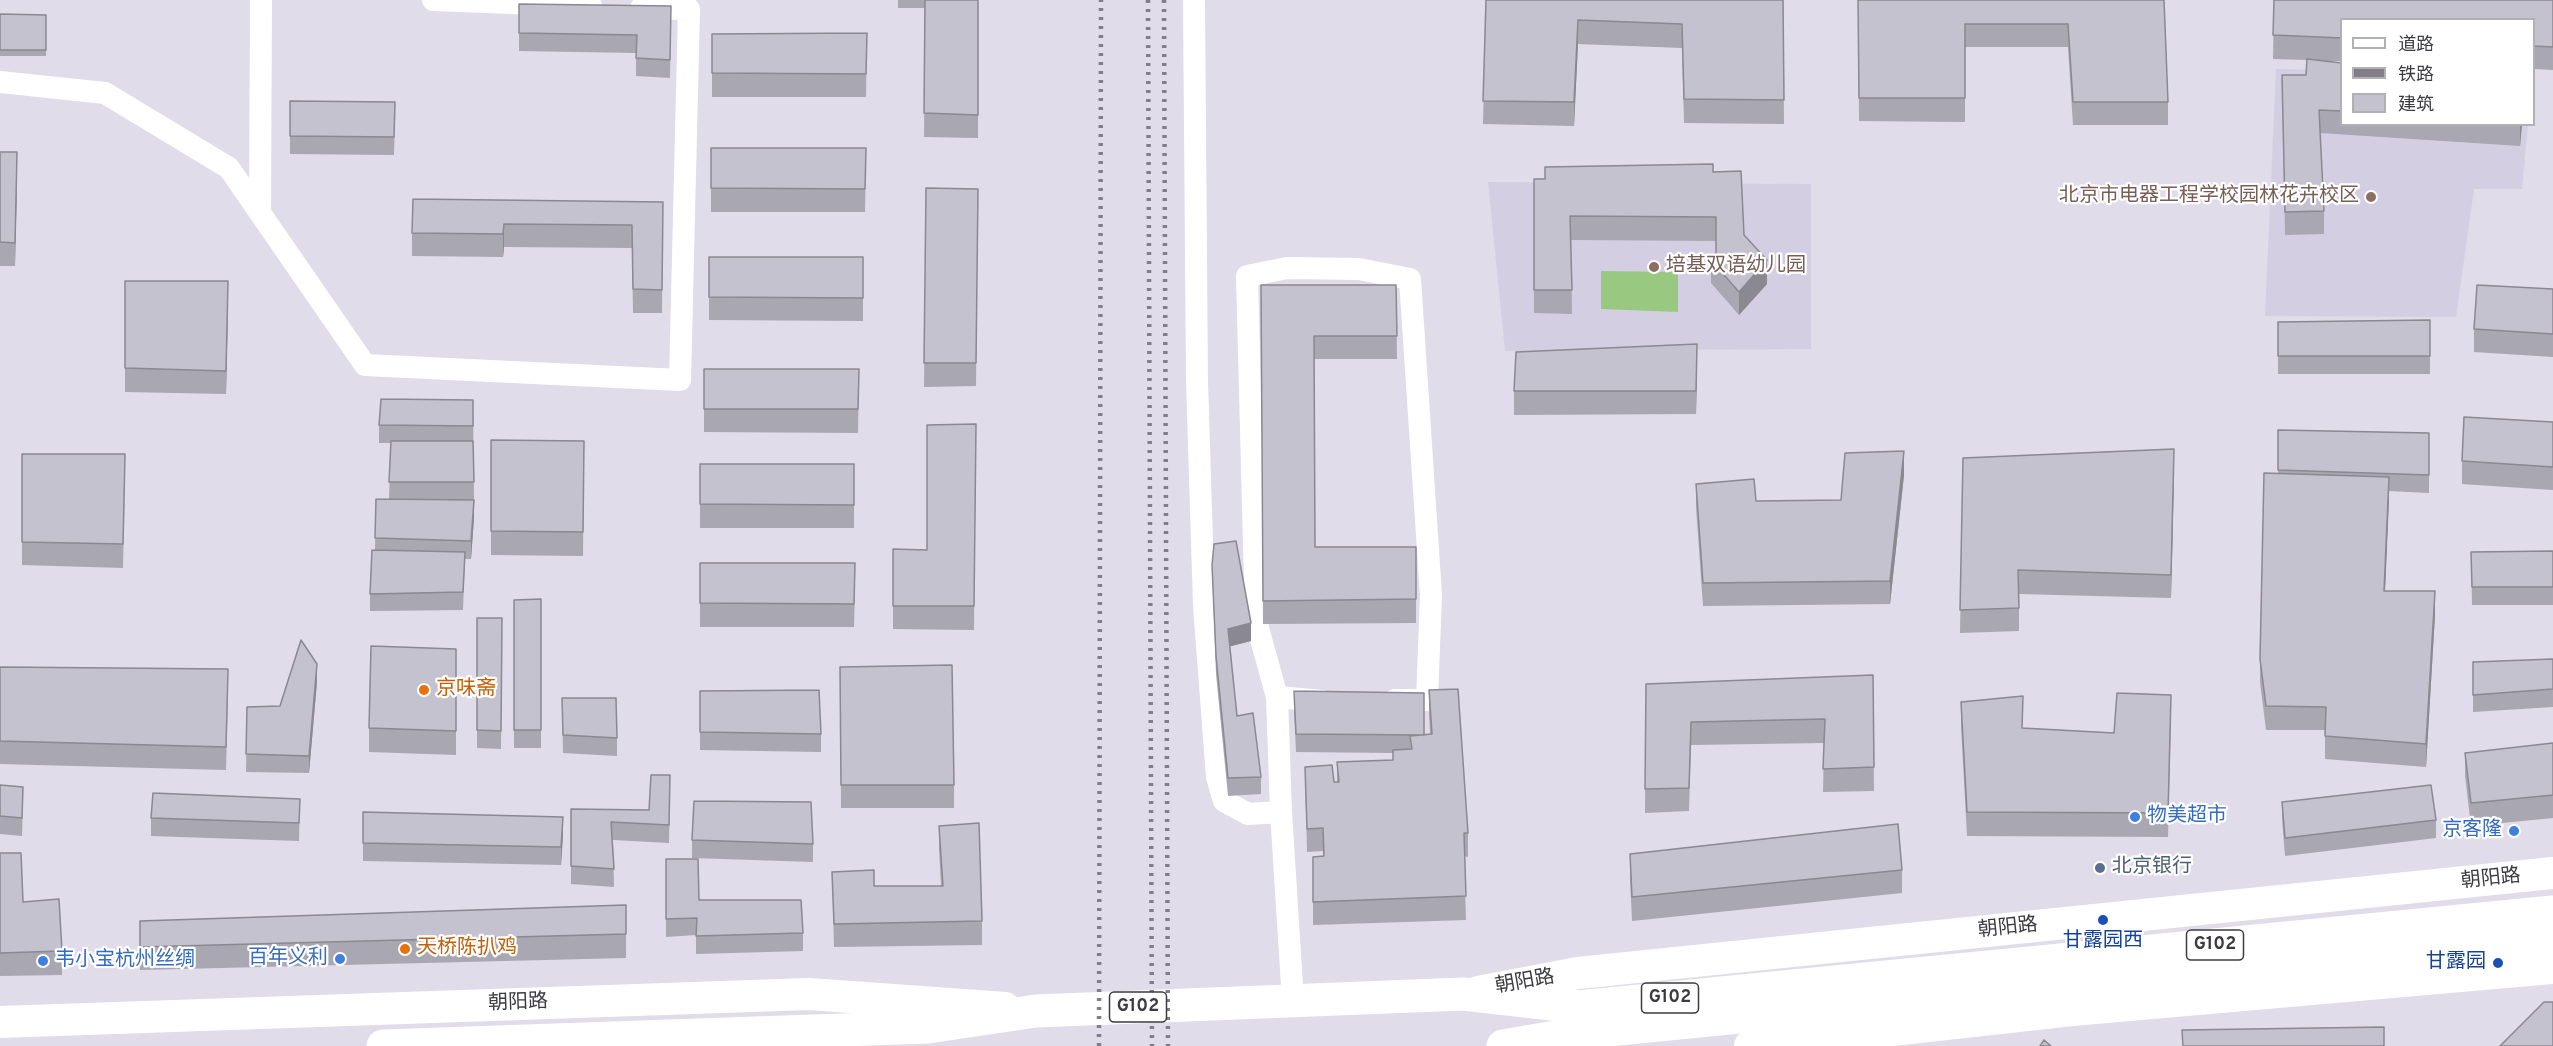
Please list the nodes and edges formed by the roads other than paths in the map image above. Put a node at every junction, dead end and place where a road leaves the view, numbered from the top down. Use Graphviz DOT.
graph roads {
  1 [pos="261,0"];
  2 [pos="433,0"];
  3 [pos="1194,0"];
  4 [pos="0,82"];
  5 [pos="260,213"];
  6 [pos="1277,697"];
  7 [pos="1346,700"];
  8 [pos="1369,700"];
  9 [pos="1281,812"];
  10 [pos="2553,873"];
  11 [pos="2553,912"];
  12 [pos="2553,937"];
  13 [pos="1874,943"];
  14 [pos="2553,968"];
  15 [pos="1463,994"];
  16 [pos="1293,1001"];
  17 [pos="1879,1005"];
  18 [pos="444,1006"];
  19 [pos="1036,1011"];
  20 [pos="0,1022"];
  21 [pos="445,1045"];
  22 [pos="383,1046"];
  23 [pos="1503,1046"];
  24 [pos="1750,1046"];
  1 -- 5 [label="street"];
  2 -- 5 [label="street"];
  3 -- 9 [label="street"];
  4 -- 5 [label="street"];
  6 -- 7 [label="street"];
  6 -- 8 [label="street"];
  6 -- 9 [label="street"];
  9 -- 16 [label="street"];
  10 -- 13 [label="street, 朝阳路"];
  11 -- 17 [label="highway, 朝阳路 / G102"];
  12 -- 17 [label="highway, 朝阳路 / G102"];
  13 -- 15 [label="street, 朝阳路"];
  13 -- 17 [label="street"];
  14 -- 17 [label="street, 朝阳路"];
  15 -- 16 [label="highway, 朝阳路 / G102"];
  15 -- 17 [label="highway, 朝阳路 / G102"];
  16 -- 19 [label="highway, 朝阳路 / G102"];
  17 -- 23 [label="highway, 朝阳路 / G102"];
  17 -- 24 [label="street, 朝阳路"];
  18 -- 19 [label="street, 朝阳路"];
  18 -- 20 [label="street, 朝阳路"];
  18 -- 21 [label="street"];
  19 -- 21 [label="highway, 朝阳路 / G102"];
  21 -- 22 [label="highway, 朝阳路 / G102"];
}
